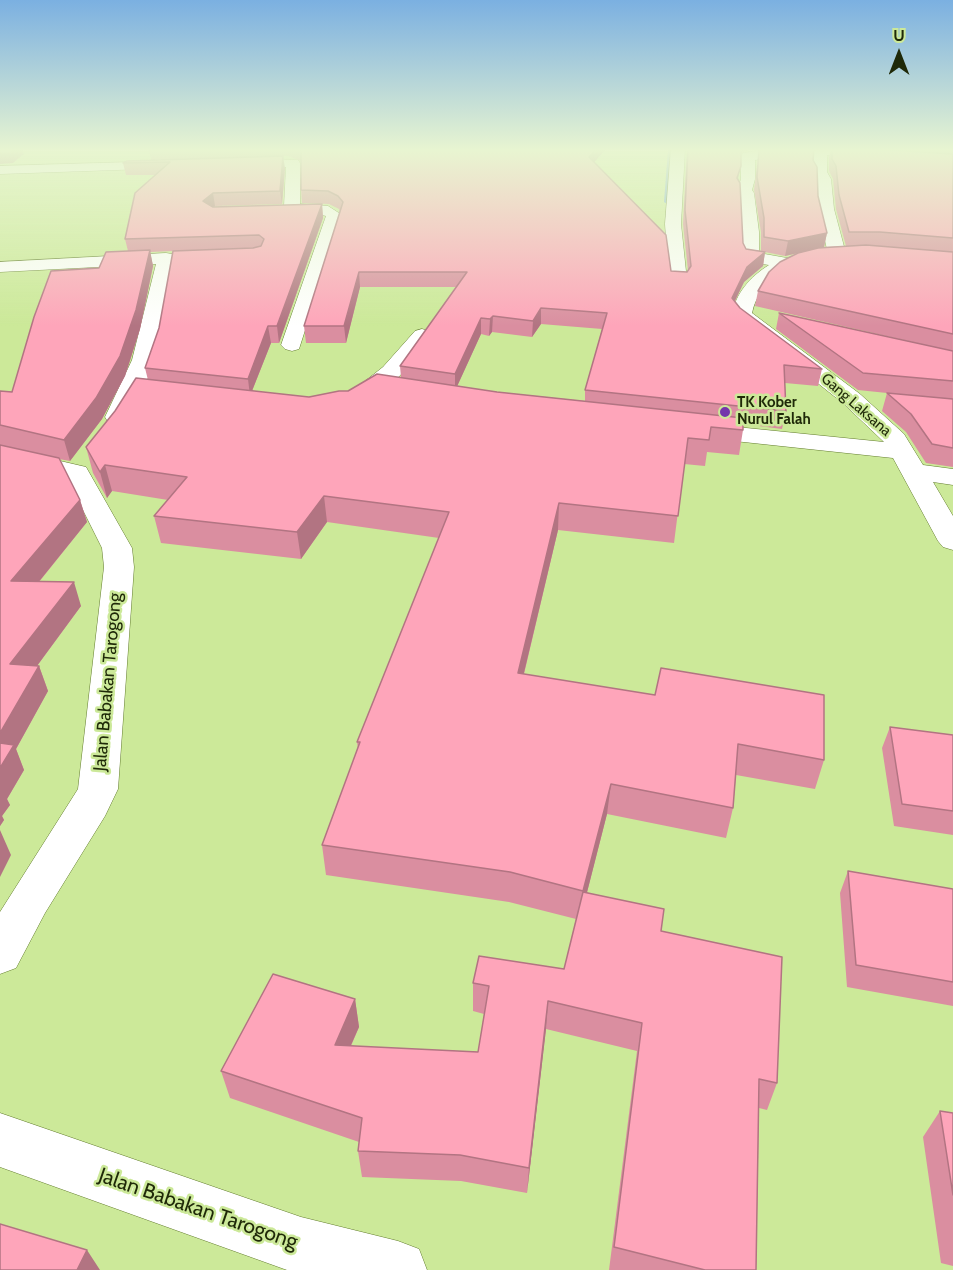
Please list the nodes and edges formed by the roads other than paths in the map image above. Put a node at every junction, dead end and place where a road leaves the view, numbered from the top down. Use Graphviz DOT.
graph roads {
  1 [pos="675,208"];
  2 [pos="749,208"];
  3 [pos="826,208"];
  4 [pos="292,210"];
  5 [pos="259,212"];
  6 [pos="861,253"];
  7 [pos="837,254"];
  8 [pos="188,257"];
  9 [pos="166,258"];
  10 [pos="785,263"];
  11 [pos="0,267"];
  12 [pos="678,281"];
  13 [pos="741,312"];
  14 [pos="786,322"];
  15 [pos="422,335"];
  16 [pos="292,345"];
  17 [pos="374,388"];
  18 [pos="404,392"];
  19 [pos="852,399"];
  20 [pos="886,402"];
  21 [pos="336,410"];
  22 [pos="675,427"];
  23 [pos="107,433"];
  24 [pos="0,455"];
  25 [pos="909,462"];
  26 [pos="953,477"];
  27 [pos="953,541"];
  28 [pos="0,954"];
  29 [pos="0,1140"];
  30 [pos="398,1270"];
  1 -- 12 [label="street"];
  2 -- 10 [label="street"];
  3 -- 7 [label="street"];
  4 -- 5 [label="street"];
  4 -- 16 [label="street"];
  6 -- 7 [label="street"];
  7 -- 10 [label="street"];
  8 -- 9 [label="street"];
  9 -- 11 [label="street"];
  9 -- 23 [label="street"];
  10 -- 13 [label="street"];
  13 -- 14 [label="street"];
  13 -- 19 [label="street, Gang Laksana"];
  15 -- 17 [label="street"];
  17 -- 18 [label="street"];
  17 -- 21 [label="street"];
  19 -- 20 [label="street"];
  19 -- 25 [label="street, Gang Laksana"];
  22 -- 25 [label="street"];
  24 -- 28 [label="street, Jalan Babakan Tarogong"];
  25 -- 26 [label="street"];
  25 -- 27 [label="street, Gang Laksana"];
  29 -- 30 [label="street, Jalan Babakan Tarogong"];
}
